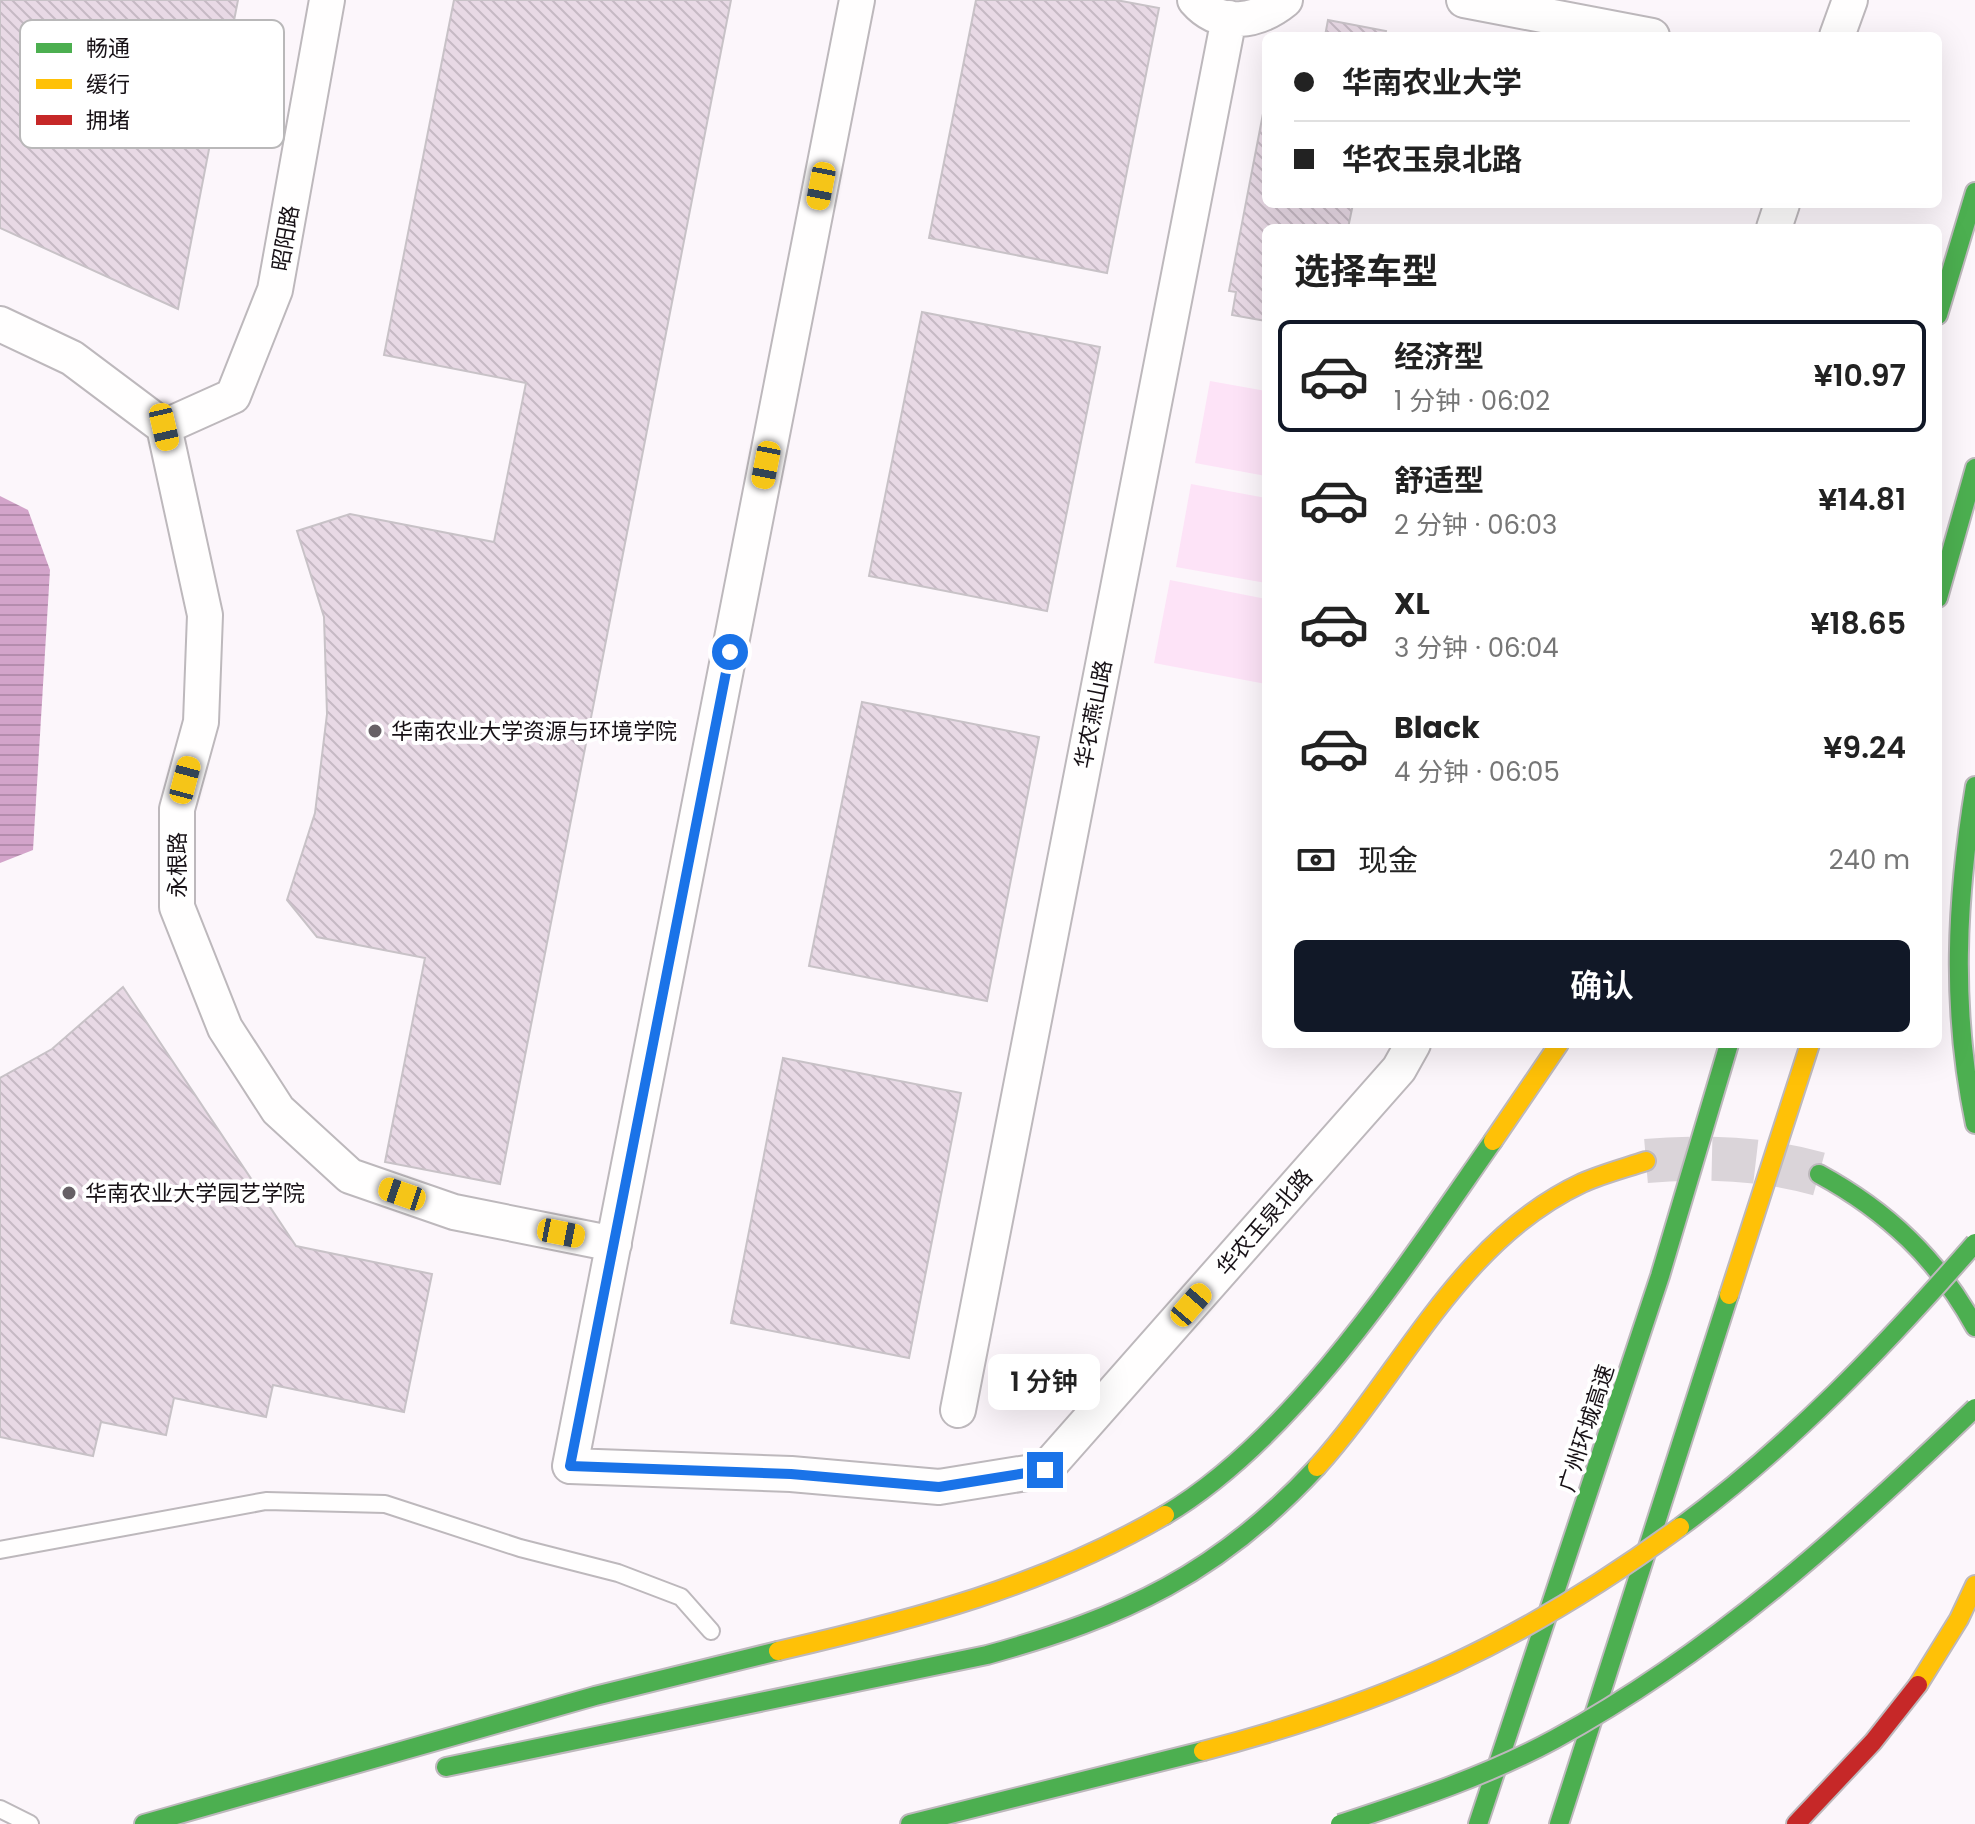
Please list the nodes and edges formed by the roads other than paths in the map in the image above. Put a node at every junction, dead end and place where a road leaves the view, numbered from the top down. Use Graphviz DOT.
graph roads {
  1 [pos="327,0"];
  2 [pos="857,0"];
  3 [pos="1195,0"];
  4 [pos="1285,0"];
  5 [pos="1464,0"];
  6 [pos="1850,0"];
  7 [pos="1229,18"];
  8 [pos="1631,32"];
  9 [pos="1838,32"];
  10 [pos="1975,192"];
  11 [pos="1942,302"];
  12 [pos="0,324"];
  13 [pos="164,427"];
  14 [pos="1975,468"];
  15 [pos="1942,584"];
  16 [pos="1975,786"];
  17 [pos="1411,1048"];
  18 [pos="1556,1048"];
  19 [pos="1728,1048"];
  20 [pos="1809,1048"];
  21 [pos="1975,1124"];
  22 [pos="1646,1161"];
  23 [pos="1819,1174"];
  24 [pos="1975,1243"];
  25 [pos="614,1244"];
  26 [pos="1975,1327"];
  27 [pos="1975,1408"];
  28 [pos="958,1410"];
  29 [pos="0,1550"];
  30 [pos="1975,1585"];
  31 [pos="711,1631"];
  32 [pos="434,1769"];
  33 [pos="325,1792"];
  34 [pos="0,1809"];
  35 [pos="30,1824"];
  36 [pos="144,1824"];
  37 [pos="171,1824"];
  38 [pos="910,1824"];
  39 [pos="1340,1824"];
  40 [pos="1478,1824"];
  41 [pos="1559,1824"];
  42 [pos="1796,1824"];
  1 -- 13 [label="street, 昭阳路"];
  2 -- 25 [label="street"];
  3 -- 7 [label="street"];
  4 -- 7 [label="street"];
  5 -- 8 [label="street"];
  6 -- 9 [label="street"];
  7 -- 28 [label="street, 华农燕山路"];
  10 -- 11 [label="highway"];
  12 -- 13 [label="street"];
  13 -- 25 [label="street, 永根路"];
  14 -- 15 [label="highway"];
  16 -- 21 [label="highway"];
  17 -- 25 [label="street, 华农玉泉北路"];
  18 -- 36 [label="highway"];
  19 -- 40 [label="highway, 广州环城高速"];
  20 -- 41 [label="highway"];
  22 -- 32 [label="highway"];
  23 -- 26 [label="highway"];
  24 -- 38 [label="highway, bridge"];
  27 -- 39 [label="highway, bridge"];
  29 -- 31 [label="lane"];
  30 -- 42 [label="highway"];
  33 -- 37 [label="highway"];
  34 -- 35 [label="lane"];
}
